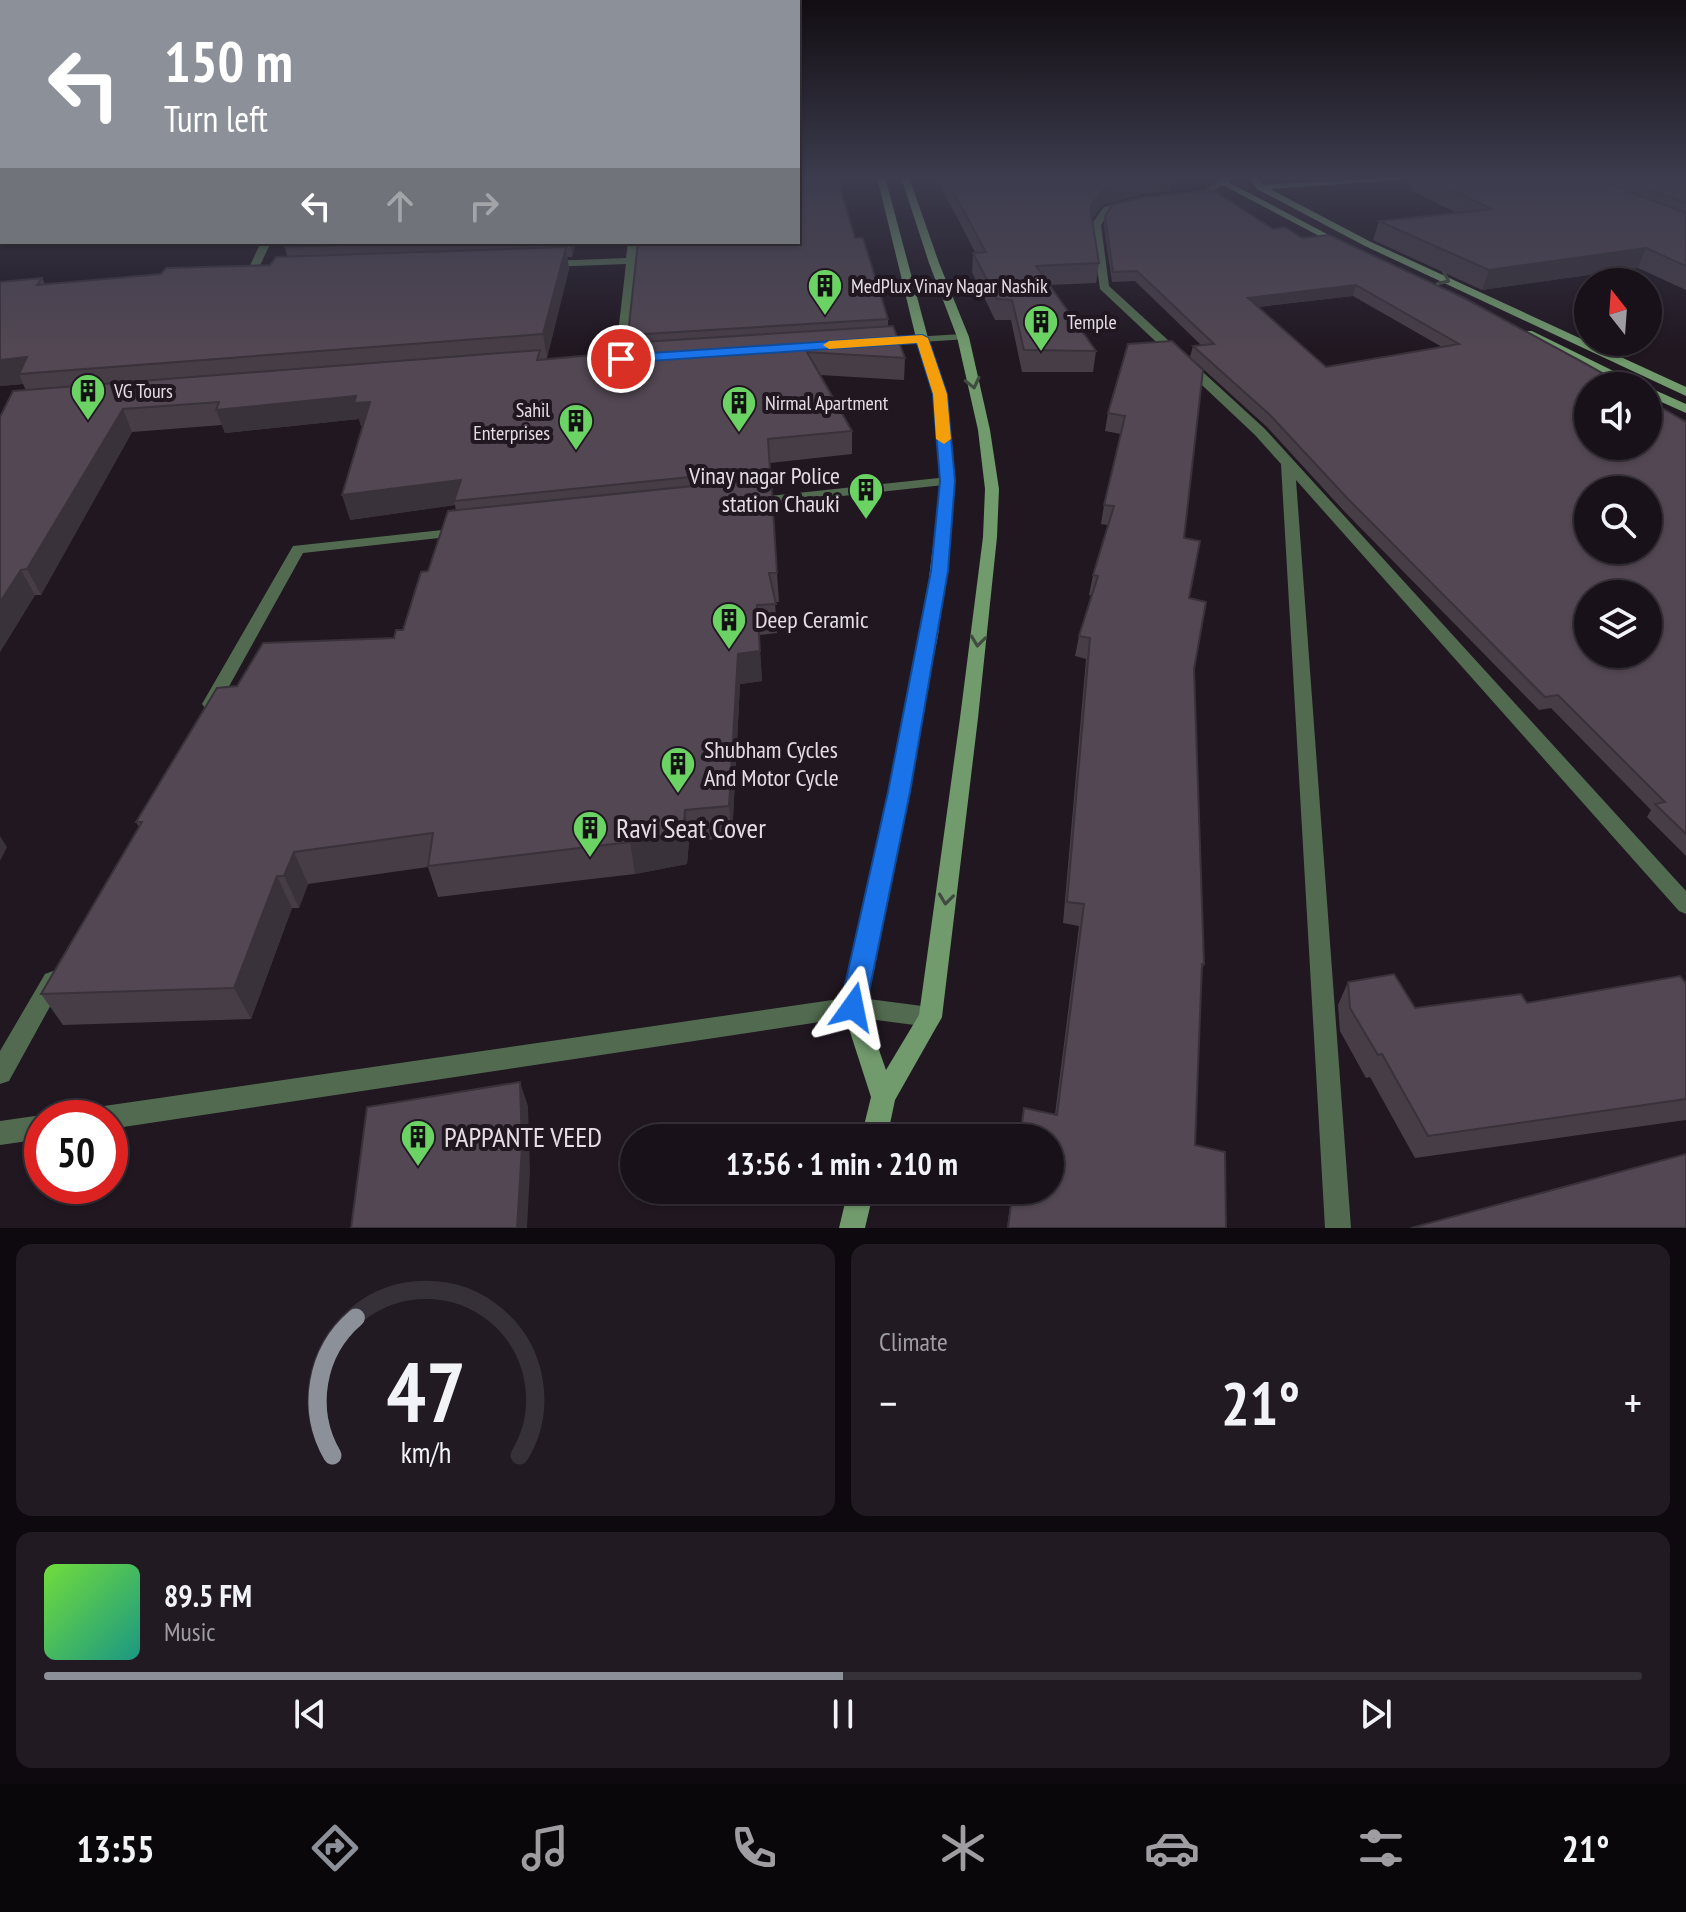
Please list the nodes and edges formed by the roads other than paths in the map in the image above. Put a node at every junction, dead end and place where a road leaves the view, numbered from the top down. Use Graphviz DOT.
graph roads {
  1 [pos="896,234"];
  2 [pos="924,234"];
  3 [pos="1097,234"];
  4 [pos="1327,234"];
  5 [pos="1350,234"];
  6 [pos="265,244"];
  7 [pos="633,244"];
  8 [pos="631,261"];
  9 [pos="536,264"];
  10 [pos="251,274"];
  11 [pos="267,274"];
  12 [pos="235,276"];
  13 [pos="1415,280"];
  14 [pos="1511,326"];
  15 [pos="963,337"];
  16 [pos="922,338"];
  17 [pos="858,343"];
  18 [pos="637,358"];
  19 [pos="621,359"];
  20 [pos="605,360"];
  21 [pos="1608,372"];
  22 [pos="1686,392"];
  23 [pos="1662,398"];
  24 [pos="1686,409"];
  25 [pos="1288,464"];
  26 [pos="948,481"];
  27 [pos="742,503"];
  28 [pos="472,531"];
  29 [pos="200,723"];
  30 [pos="1686,905"];
  31 [pos="62,965"];
  32 [pos="853,1007"];
  33 [pos="930,1017"];
  34 [pos="0,1073"];
  35 [pos="883,1097"];
  36 [pos="128,1114"];
  37 [pos="877,1124"];
  38 [pos="24,1130"];
  39 [pos="0,1133"];
  40 [pos="858,1204"];
  41 [pos="852,1228"];
  42 [pos="1338,1228"];
  1 -- 16 [label="main road"];
  2 -- 15 [label="main road"];
  3 -- 25 [label="street"];
  4 -- 13 [label="main road"];
  5 -- 22 [label="main road, one-way"];
  6 -- 10 [label="street"];
  7 -- 8 [label="street"];
  8 -- 9 [label="street"];
  8 -- 19 [label="street"];
  10 -- 11 [label="street"];
  10 -- 12 [label="street"];
  14 -- 21 [label="main road"];
  15 -- 16 [label="street"];
  15 -- 33 [label="main road, one-way"];
  16 -- 17 [label="street"];
  16 -- 26 [label="main road"];
  18 -- 19 [label="street"];
  19 -- 20 [label="street"];
  23 -- 24 [label="main road"];
  25 -- 30 [label="street"];
  25 -- 42 [label="street"];
  26 -- 27 [label="street"];
  26 -- 32 [label="main road"];
  28 -- 29 [label="street"];
  31 -- 34 [label="street"];
  32 -- 33 [label="street"];
  32 -- 35 [label="main road"];
  32 -- 36 [label="street"];
  33 -- 35 [label="main road"];
  35 -- 37 [label="main road"];
  38 -- 39 [label="street"];
  40 -- 41 [label="main road"];
}
